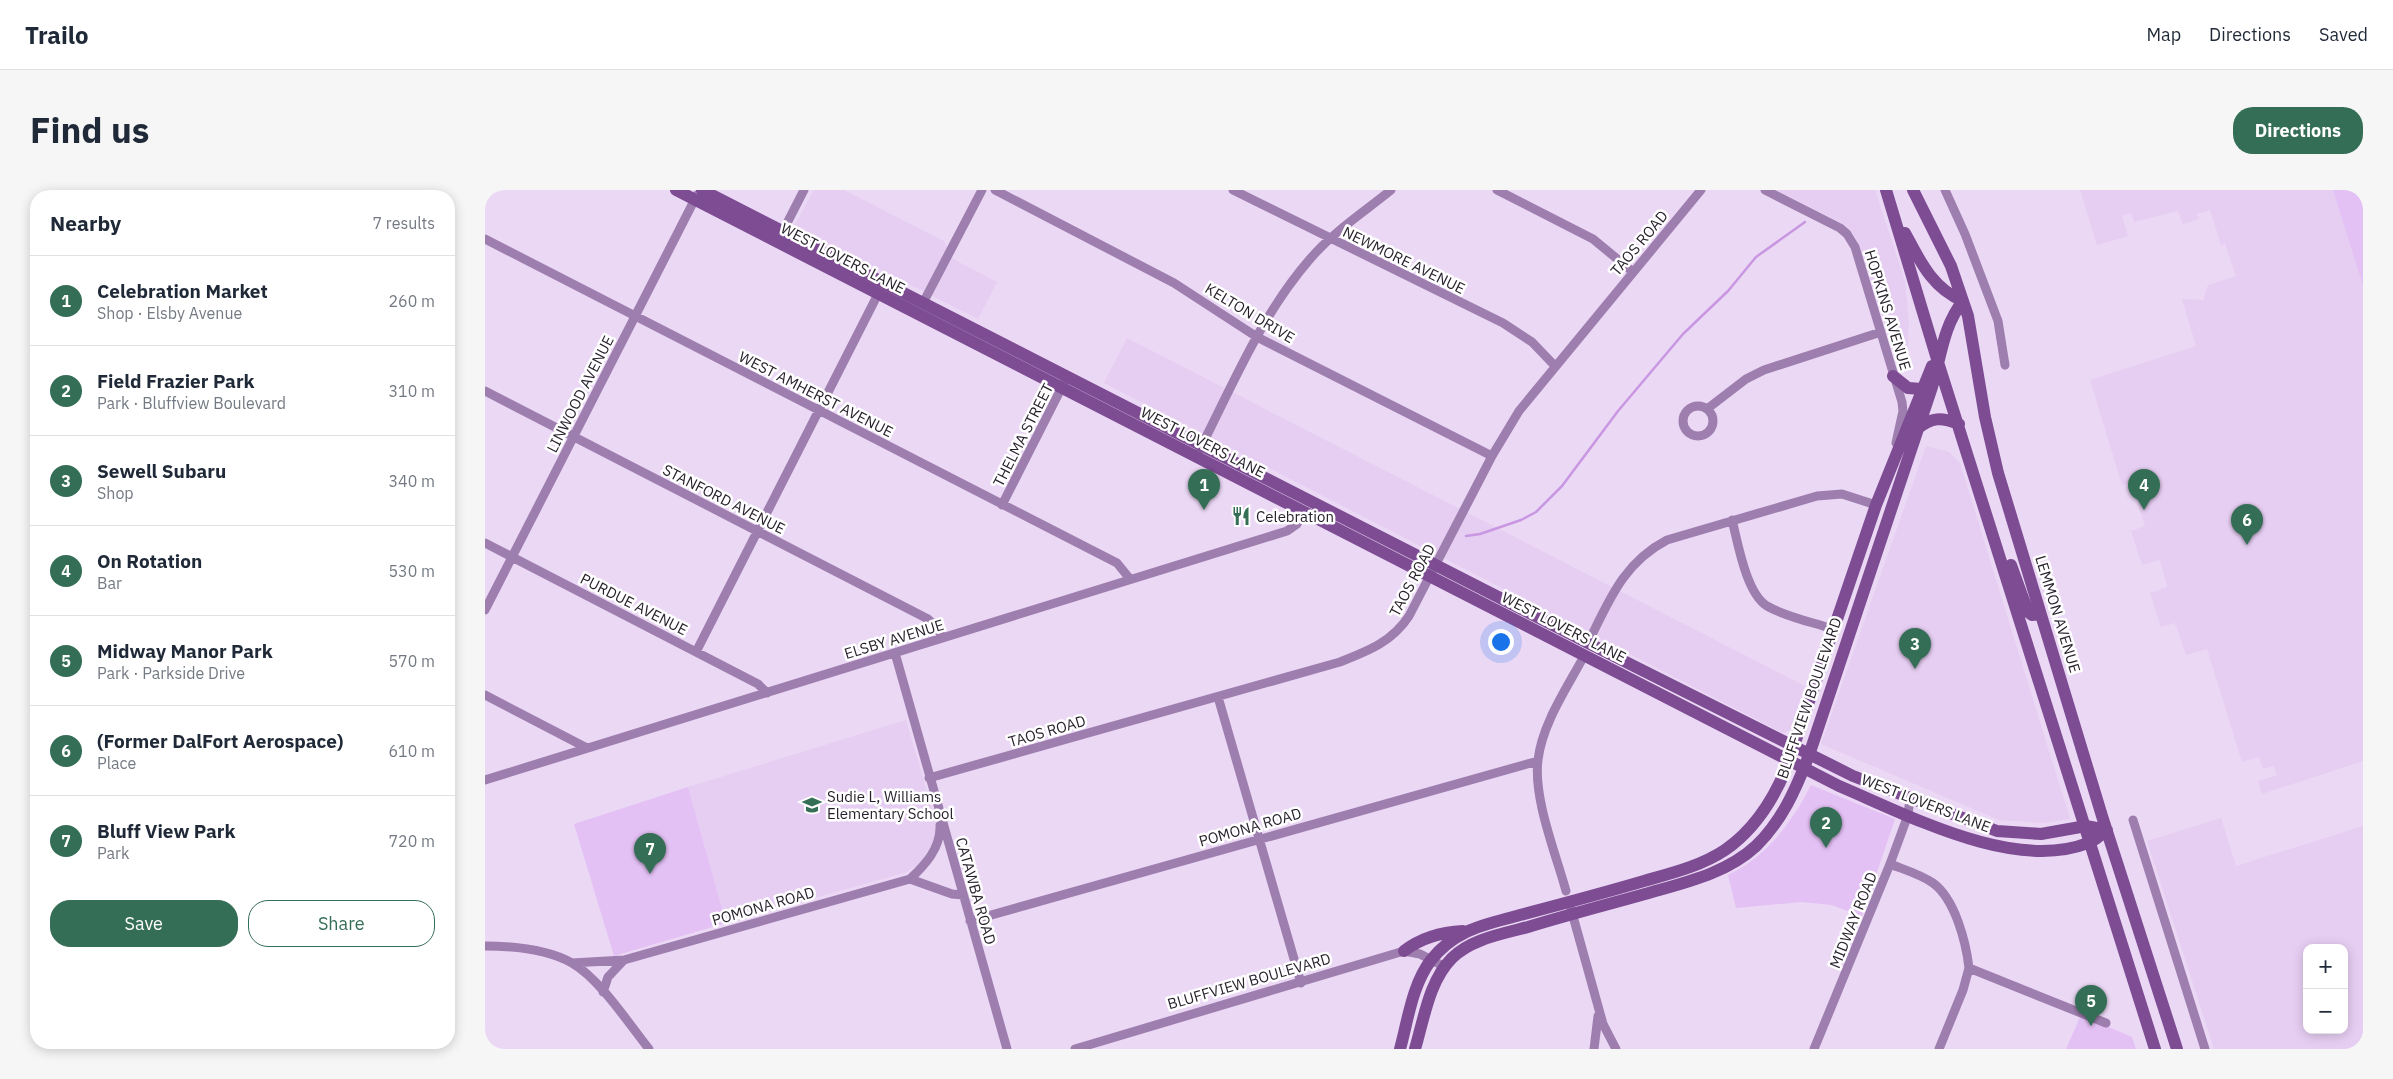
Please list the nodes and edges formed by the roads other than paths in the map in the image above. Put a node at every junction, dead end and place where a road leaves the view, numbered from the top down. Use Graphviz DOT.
graph roads {
  1 [pos="676,190"];
  2 [pos="804,190"];
  3 [pos="982,190"];
  4 [pos="995,190"];
  5 [pos="1233,190"];
  6 [pos="1391,190"];
  7 [pos="1497,190"];
  8 [pos="1701,190"];
  9 [pos="1765,190"];
  10 [pos="1886,190"];
  11 [pos="1913,190"];
  12 [pos="1945,190"];
  13 [pos="699,193"];
  14 [pos="1893,208"];
  15 [pos="780,236"];
  16 [pos="485,239"];
  17 [pos="1331,239"];
  18 [pos="1633,272"];
  19 [pos="884,282"];
  20 [pos="878,294"];
  21 [pos="1963,301"];
  22 [pos="923,303"];
  23 [pos="917,314"];
  24 [pos="635,316"];
  25 [pos="1881,332"];
  26 [pos="1257,337"];
  27 [pos="1937,359"];
  28 [pos="2005,365"];
  29 [pos="1555,366"];
  30 [pos="1893,376"];
  31 [pos="1065,382"];
  32 [pos="1922,389"];
  33 [pos="485,391"];
  34 [pos="1707,408"];
  35 [pos="818,410"];
  36 [pos="1959,424"];
  37 [pos="1917,429"];
  38 [pos="574,437"];
  39 [pos="1199,451"];
  40 [pos="1492,456"];
  41 [pos="1893,457"];
  42 [pos="1310,500"];
  43 [pos="1002,505"];
  44 [pos="1875,506"];
  45 [pos="1889,510"];
  46 [pos="1304,512"];
  47 [pos="1732,520"];
  48 [pos="756,531"];
  49 [pos="485,543"];
  50 [pos="1999,553"];
  51 [pos="513,557"];
  52 [pos="1433,571"];
  53 [pos="1130,578"];
  54 [pos="485,610"];
  55 [pos="2040,614"];
  56 [pos="1833,629"];
  57 [pos="1848,634"];
  58 [pos="942,638"];
  59 [pos="2050,645"];
  60 [pos="1586,650"];
  61 [pos="697,652"];
  62 [pos="2031,652"];
  63 [pos="895,653"];
  64 [pos="767,693"];
  65 [pos="485,695"];
  66 [pos="1218,697"];
  67 [pos="1794,747"];
  68 [pos="587,748"];
  69 [pos="1809,755"];
  70 [pos="1538,760"];
  71 [pos="1789,762"];
  72 [pos="1803,769"];
  73 [pos="929,778"];
  74 [pos="485,780"];
  75 [pos="1911,798"];
  76 [pos="940,812"];
  77 [pos="1908,814"];
  78 [pos="2133,820"];
  79 [pos="2086,826"];
  80 [pos="2107,830"];
  81 [pos="1260,839"];
  82 [pos="2090,843"];
  83 [pos="1890,864"];
  84 [pos="910,879"];
  85 [pos="963,895"];
  86 [pos="1569,903"];
  87 [pos="970,921"];
  88 [pos="1466,931"];
  89 [pos="485,946"];
  90 [pos="1404,951"];
  91 [pos="624,960"];
  92 [pos="1431,960"];
  93 [pos="572,963"];
  94 [pos="1445,967"];
  95 [pos="1969,968"];
  96 [pos="1301,983"];
  97 [pos="603,992"];
  98 [pos="1598,1008"];
  99 [pos="2106,1023"];
  100 [pos="649,1049"];
  101 [pos="1007,1049"];
  102 [pos="1075,1049"];
  103 [pos="1400,1049"];
  104 [pos="1415,1049"];
  105 [pos="1594,1049"];
  106 [pos="1615,1049"];
  107 [pos="1814,1049"];
  108 [pos="1939,1049"];
  109 [pos="2155,1049"];
  110 [pos="2177,1049"];
  111 [pos="2205,1049"];
  1 -- 13 [label="main road, WEST LOVERS LANE"];
  2 -- 15 [label="street"];
  3 -- 22 [label="street"];
  4 -- 26 [label="street, KELTON DRIVE"];
  5 -- 17 [label="street, NEWMORE AVENUE"];
  6 -- 17 [label="street"];
  7 -- 18 [label="street"];
  8 -- 18 [label="street, TAOS ROAD"];
  9 -- 25 [label="street, HOPKINS AVENUE"];
  10 -- 14 [label="main road"];
  11 -- 21 [label="main road, LEMMON AVENUE"];
  12 -- 28 [label="street"];
  13 -- 15 [label="main road, WEST LOVERS LANE"];
  13 -- 24 [label="street, LINWOOD AVENUE"];
  14 -- 21 [label="main road"];
  14 -- 27 [label="main road"];
  15 -- 19 [label="main road, WEST LOVERS LANE"];
  15 -- 20 [label="main road, WEST LOVERS LANE"];
  16 -- 24 [label="street, WEST AMHERST AVENUE"];
  17 -- 26 [label="street"];
  17 -- 29 [label="street, NEWMORE AVENUE"];
  18 -- 29 [label="street, TAOS ROAD"];
  19 -- 20 [label="main road"];
  19 -- 22 [label="main road, WEST LOVERS LANE"];
  20 -- 23 [label="main road, WEST LOVERS LANE"];
  20 -- 35 [label="street"];
  21 -- 27 [label="main road, BLUFFVIEW BOULEVARD"];
  21 -- 55 [label="main road, LEMMON AVENUE"];
  22 -- 23 [label="main road"];
  22 -- 31 [label="main road, WEST LOVERS LANE"];
  23 -- 31 [label="main road, WEST LOVERS LANE"];
  24 -- 35 [label="street, WEST AMHERST AVENUE"];
  24 -- 38 [label="street, LINWOOD AVENUE"];
  25 -- 30 [label="street, HOPKINS AVENUE"];
  25 -- 34 [label="street"];
  26 -- 39 [label="street"];
  26 -- 40 [label="street, KELTON DRIVE"];
  27 -- 32 [label="main road, BLUFFVIEW BOULEVARD"];
  27 -- 36 [label="main road"];
  27 -- 37 [label="main road, BLUFFVIEW BOULEVARD"];
  29 -- 40 [label="street, TAOS ROAD"];
  30 -- 32 [label="main road"];
  30 -- 41 [label="street, HOPKINS AVENUE"];
  31 -- 39 [label="main road, WEST LOVERS LANE"];
  31 -- 43 [label="street, THELMA STREET"];
  32 -- 41 [label="main road, BLUFFVIEW BOULEVARD"];
  33 -- 38 [label="street, STANFORD AVENUE"];
  35 -- 43 [label="street, WEST AMHERST AVENUE"];
  35 -- 48 [label="street"];
  36 -- 37 [label="main road"];
  36 -- 50 [label="main road"];
  37 -- 45 [label="main road, BLUFFVIEW BOULEVARD"];
  38 -- 48 [label="street, STANFORD AVENUE"];
  38 -- 51 [label="street, LINWOOD AVENUE"];
  39 -- 42 [label="main road, WEST LOVERS LANE"];
  39 -- 46 [label="main road, WEST LOVERS LANE"];
  40 -- 52 [label="street, TAOS ROAD"];
  41 -- 44 [label="main road, BLUFFVIEW BOULEVARD"];
  42 -- 46 [label="main road"];
  42 -- 52 [label="main road, WEST LOVERS LANE"];
  43 -- 53 [label="street, WEST AMHERST AVENUE"];
  44 -- 45 [label="main road"];
  44 -- 47 [label="street"];
  44 -- 56 [label="main road, BLUFFVIEW BOULEVARD"];
  45 -- 57 [label="main road, BLUFFVIEW BOULEVARD"];
  46 -- 52 [label="main road, WEST LOVERS LANE"];
  46 -- 53 [label="street, ELSBY AVENUE"];
  47 -- 56 [label="street"];
  47 -- 60 [label="street"];
  48 -- 58 [label="street, STANFORD AVENUE"];
  48 -- 61 [label="street"];
  49 -- 51 [label="street, PURDUE AVENUE"];
  50 -- 55 [label="main road"];
  50 -- 62 [label="main road"];
  51 -- 54 [label="street, LINWOOD AVENUE"];
  51 -- 61 [label="street, PURDUE AVENUE"];
  52 -- 60 [label="main road, WEST LOVERS LANE"];
  52 -- 66 [label="street, TAOS ROAD"];
  53 -- 58 [label="street, ELSBY AVENUE"];
  55 -- 59 [label="main road, LEMMON AVENUE"];
  56 -- 57 [label="main road"];
  56 -- 67 [label="main road, BLUFFVIEW BOULEVARD"];
  57 -- 69 [label="main road, BLUFFVIEW BOULEVARD"];
  58 -- 63 [label="street, ELSBY AVENUE"];
  59 -- 62 [label="main road"];
  59 -- 80 [label="main road, LEMMON AVENUE"];
  60 -- 67 [label="main road, WEST LOVERS LANE"];
  60 -- 70 [label="street"];
  60 -- 71 [label="main road, WEST LOVERS LANE"];
  61 -- 64 [label="street, PURDUE AVENUE"];
  62 -- 79 [label="main road"];
  63 -- 64 [label="street, ELSBY AVENUE"];
  63 -- 73 [label="street, CATAWBA ROAD"];
  64 -- 68 [label="street, ELSBY AVENUE"];
  65 -- 68 [label="street"];
  66 -- 73 [label="street, TAOS ROAD"];
  66 -- 81 [label="street"];
  67 -- 69 [label="main road, WEST LOVERS LANE"];
  67 -- 71 [label="main road, BLUFFVIEW BOULEVARD"];
  68 -- 74 [label="street, ELSBY AVENUE"];
  69 -- 72 [label="main road, BLUFFVIEW BOULEVARD"];
  69 -- 75 [label="main road, WEST LOVERS LANE"];
  70 -- 81 [label="street, POMONA ROAD"];
  70 -- 86 [label="street"];
  71 -- 72 [label="main road, WEST LOVERS LANE"];
  71 -- 86 [label="main road, BLUFFVIEW BOULEVARD"];
  72 -- 77 [label="main road, WEST LOVERS LANE"];
  72 -- 86 [label="main road, BLUFFVIEW BOULEVARD"];
  73 -- 76 [label="street, CATAWBA ROAD"];
  75 -- 77 [label="street, MIDWAY ROAD"];
  75 -- 79 [label="main road, WEST LOVERS LANE"];
  76 -- 84 [label="street"];
  76 -- 85 [label="street, CATAWBA ROAD"];
  77 -- 82 [label="main road, WEST LOVERS LANE"];
  77 -- 83 [label="street, MIDWAY ROAD"];
  78 -- 111 [label="street"];
  79 -- 80 [label="main road, WEST LOVERS LANE"];
  79 -- 82 [label="main road"];
  80 -- 82 [label="main road, WEST LOVERS LANE"];
  80 -- 110 [label="main road, LEMMON AVENUE"];
  81 -- 87 [label="street, POMONA ROAD"];
  81 -- 96 [label="street"];
  82 -- 109 [label="main road"];
  83 -- 95 [label="street"];
  83 -- 107 [label="street, MIDWAY ROAD"];
  84 -- 85 [label="street"];
  84 -- 91 [label="street, POMONA ROAD"];
  85 -- 87 [label="street, CATAWBA ROAD"];
  86 -- 88 [label="main road, BLUFFVIEW BOULEVARD"];
  86 -- 94 [label="main road, BLUFFVIEW BOULEVARD"];
  86 -- 98 [label="street"];
  87 -- 101 [label="street, CATAWBA ROAD"];
  88 -- 90 [label="main road"];
  88 -- 92 [label="main road, BLUFFVIEW BOULEVARD"];
  89 -- 93 [label="street"];
  90 -- 92 [label="street"];
  90 -- 96 [label="street, BLUFFVIEW BOULEVARD"];
  91 -- 93 [label="street, POMONA ROAD"];
  91 -- 97 [label="street"];
  92 -- 94 [label="street"];
  92 -- 103 [label="main road, BLUFFVIEW BOULEVARD"];
  93 -- 97 [label="street"];
  94 -- 104 [label="main road, BLUFFVIEW BOULEVARD"];
  95 -- 99 [label="street"];
  95 -- 108 [label="street"];
  96 -- 102 [label="street, BLUFFVIEW BOULEVARD"];
  97 -- 100 [label="street"];
  98 -- 105 [label="street"];
  98 -- 106 [label="street"];
}
